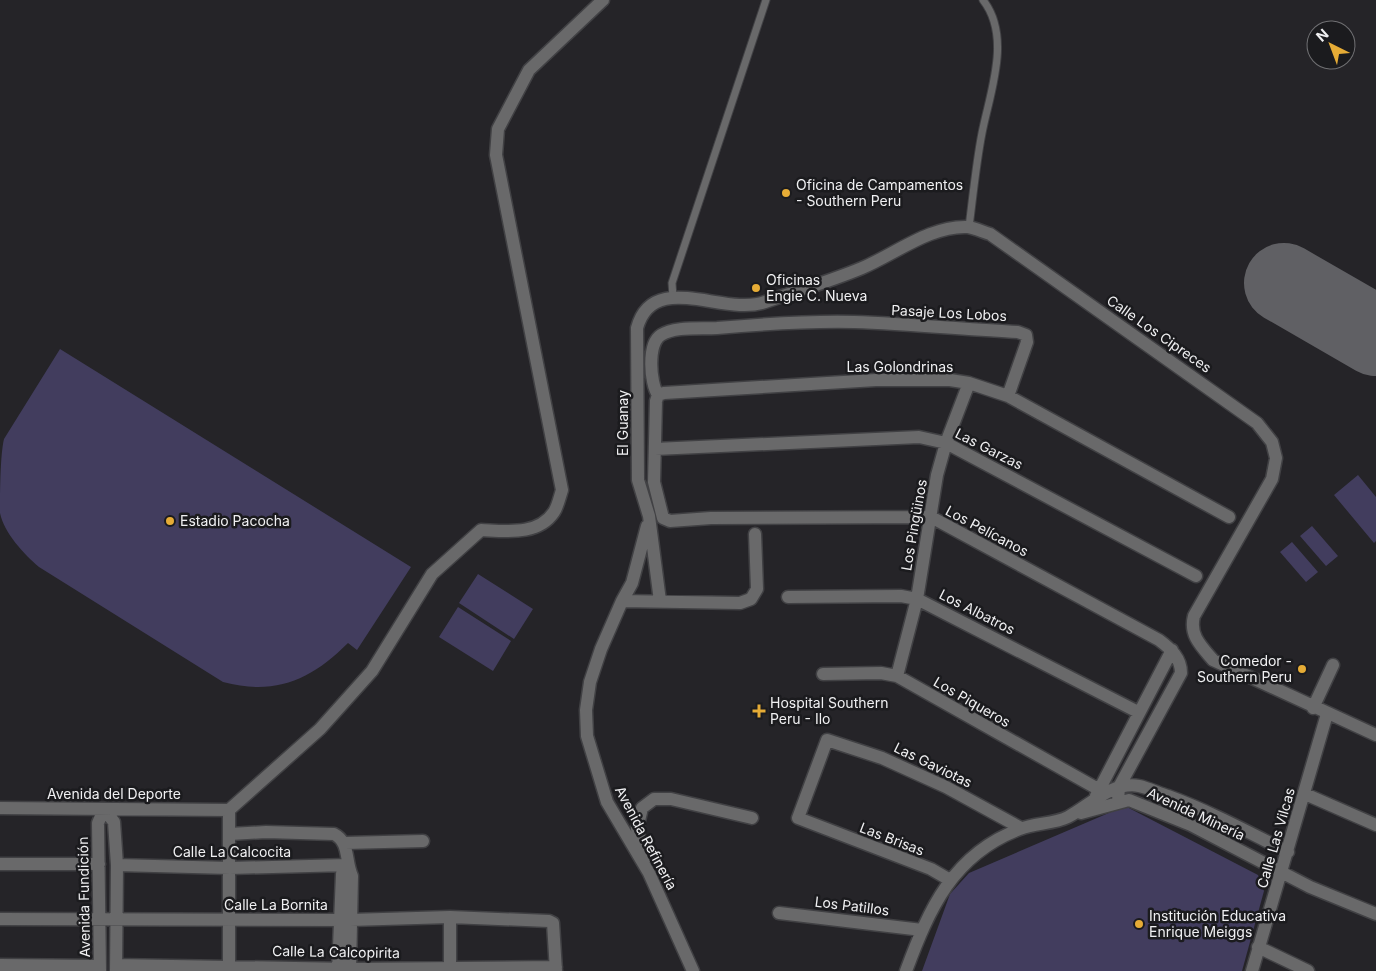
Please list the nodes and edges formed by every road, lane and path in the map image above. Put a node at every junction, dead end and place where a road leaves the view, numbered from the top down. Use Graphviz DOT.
graph roads {
  1 [pos="603,0"];
  2 [pos="766,0"];
  3 [pos="983,0"];
  4 [pos="969,227"];
  5 [pos="674,297"];
  6 [pos="637,328"];
  7 [pos="969,383"];
  8 [pos="658,395"];
  9 [pos="1008,396"];
  10 [pos="946,443"];
  11 [pos="655,449"];
  12 [pos="649,516"];
  13 [pos="931,517"];
  14 [pos="1229,517"];
  15 [pos="755,534"];
  16 [pos="1196,576"];
  17 [pos="788,597"];
  18 [pos="917,600"];
  19 [pos="622,601"];
  20 [pos="660,601"];
  21 [pos="1172,650"];
  22 [pos="1333,665"];
  23 [pos="823,674"];
  24 [pos="897,676"];
  25 [pos="1313,708"];
  26 [pos="1138,712"];
  27 [pos="1327,714"];
  28 [pos="1376,735"];
  29 [pos="827,740"];
  30 [pos="1119,788"];
  31 [pos="1305,794"];
  32 [pos="1096,799"];
  33 [pos="1118,802"];
  34 [pos="0,808"];
  35 [pos="104,809"];
  36 [pos="229,810"];
  37 [pos="752,818"];
  38 [pos="1376,826"];
  39 [pos="1020,828"];
  40 [pos="230,834"];
  41 [pos="423,841"];
  42 [pos="345,843"];
  43 [pos="1288,852"];
  44 [pos="0,864"];
  45 [pos="99,864"];
  46 [pos="117,865"];
  47 [pos="347,865"];
  48 [pos="230,868"];
  49 [pos="649,873"];
  50 [pos="1282,873"];
  51 [pos="950,880"];
  52 [pos="779,913"];
  53 [pos="1376,914"];
  54 [pos="450,917"];
  55 [pos="0,919"];
  56 [pos="99,919"];
  57 [pos="116,920"];
  58 [pos="230,920"];
  59 [pos="345,920"];
  60 [pos="922,930"];
  61 [pos="1258,947"];
  62 [pos="0,966"];
  63 [pos="100,968"];
  64 [pos="116,968"];
  65 [pos="229,968"];
  66 [pos="450,969"];
  67 [pos="556,969"];
  68 [pos="344,970"];
  69 [pos="693,971"];
  70 [pos="906,971"];
  71 [pos="1252,971"];
  72 [pos="1308,971"];
  1 -- 36 [label="street"];
  2 -- 5 [label="lane"];
  3 -- 4 [label="lane"];
  4 -- 5 [label="street, Calle Los Cipreces"];
  4 -- 25 [label="street, Calle Los Cipreces"];
  5 -- 6 [label="street, Calle Los Cipreces"];
  6 -- 12 [label="street, El Guanay"];
  7 -- 8 [label="street, Las Golondrinas"];
  7 -- 9 [label="street, Las Golondrinas"];
  7 -- 10 [label="street, Los Pingüinos"];
  8 -- 9 [label="street, Pasaje Los Lobos"];
  8 -- 11 [label="street, Los Pelícanos"];
  9 -- 14 [label="street, Las Golondrinas"];
  10 -- 11 [label="street, Las Garzas"];
  10 -- 13 [label="street, Los Pingüinos"];
  10 -- 16 [label="street, Las Garzas"];
  11 -- 13 [label="street, Los Pelícanos"];
  12 -- 19 [label="street, Avenida Refinería"];
  12 -- 20 [label="street, El Guanay"];
  13 -- 18 [label="street, Los Pingüinos"];
  13 -- 21 [label="street, Los Pelícanos"];
  15 -- 20 [label="street"];
  17 -- 18 [label="street, Los Albatros"];
  18 -- 24 [label="street, Los Pingüinos"];
  18 -- 26 [label="street, Los Albatros"];
  19 -- 20 [label="street"];
  19 -- 49 [label="street, Avenida Refinería"];
  21 -- 26 [label="street"];
  21 -- 30 [label="street"];
  22 -- 25 [label="street"];
  23 -- 24 [label="street, Los Piqueros"];
  24 -- 32 [label="street, Los Piqueros"];
  25 -- 27 [label="street, Calle Los Cipreces"];
  26 -- 32 [label="street"];
  27 -- 28 [label="street, Calle Los Cipreces"];
  27 -- 31 [label="street, Calle Las Vilcas"];
  29 -- 39 [label="street, Las Gaviotas"];
  29 -- 51 [label="street, Las Brisas"];
  30 -- 32 [label="street"];
  30 -- 33 [label="street"];
  30 -- 43 [label="street"];
  31 -- 38 [label="street"];
  31 -- 43 [label="street, Calle Las Vilcas"];
  32 -- 33 [label="street, Avenida Minería"];
  32 -- 39 [label="street"];
  33 -- 50 [label="street, Avenida Minería"];
  34 -- 35 [label="street, Avenida del Deporte"];
  35 -- 36 [label="street, Avenida del Deporte"];
  35 -- 45 [label="street, Avenida Fundición"];
  35 -- 46 [label="street"];
  36 -- 40 [label="street"];
  37 -- 49 [label="street"];
  39 -- 51 [label="street"];
  40 -- 42 [label="street"];
  40 -- 48 [label="street"];
  41 -- 42 [label="street"];
  42 -- 47 [label="street"];
  43 -- 50 [label="street, Calle Las Vilcas"];
  44 -- 45 [label="street"];
  45 -- 56 [label="street, Avenida Fundición"];
  46 -- 48 [label="street, Calle La Calcocita"];
  46 -- 57 [label="street"];
  47 -- 48 [label="street, Calle La Calcocita"];
  47 -- 59 [label="street"];
  48 -- 58 [label="street"];
  49 -- 69 [label="street, Avenida Refinería"];
  50 -- 53 [label="street, Avenida Minería"];
  50 -- 61 [label="street, Calle Las Vilcas"];
  51 -- 60 [label="street"];
  52 -- 60 [label="street, Los Patillos"];
  54 -- 59 [label="street, Calle La Bornita"];
  54 -- 66 [label="street"];
  54 -- 67 [label="street, Calle La Bornita"];
  55 -- 56 [label="street, Calle La Bornita"];
  56 -- 57 [label="street, Calle La Bornita"];
  56 -- 63 [label="street, Avenida Fundición"];
  57 -- 58 [label="street, Calle La Bornita"];
  57 -- 64 [label="street"];
  58 -- 59 [label="street, Calle La Bornita"];
  58 -- 65 [label="street"];
  59 -- 68 [label="street"];
  60 -- 70 [label="street"];
  61 -- 71 [label="street, Calle Las Vilcas"];
  61 -- 72 [label="street"];
  62 -- 63 [label="street"];
  64 -- 65 [label="street, Calle La Calcopirita"];
  65 -- 68 [label="street, Calle La Calcopirita"];
  66 -- 67 [label="street, Calle La Calcopirita"];
  66 -- 68 [label="street, Calle La Calcopirita"];
}
